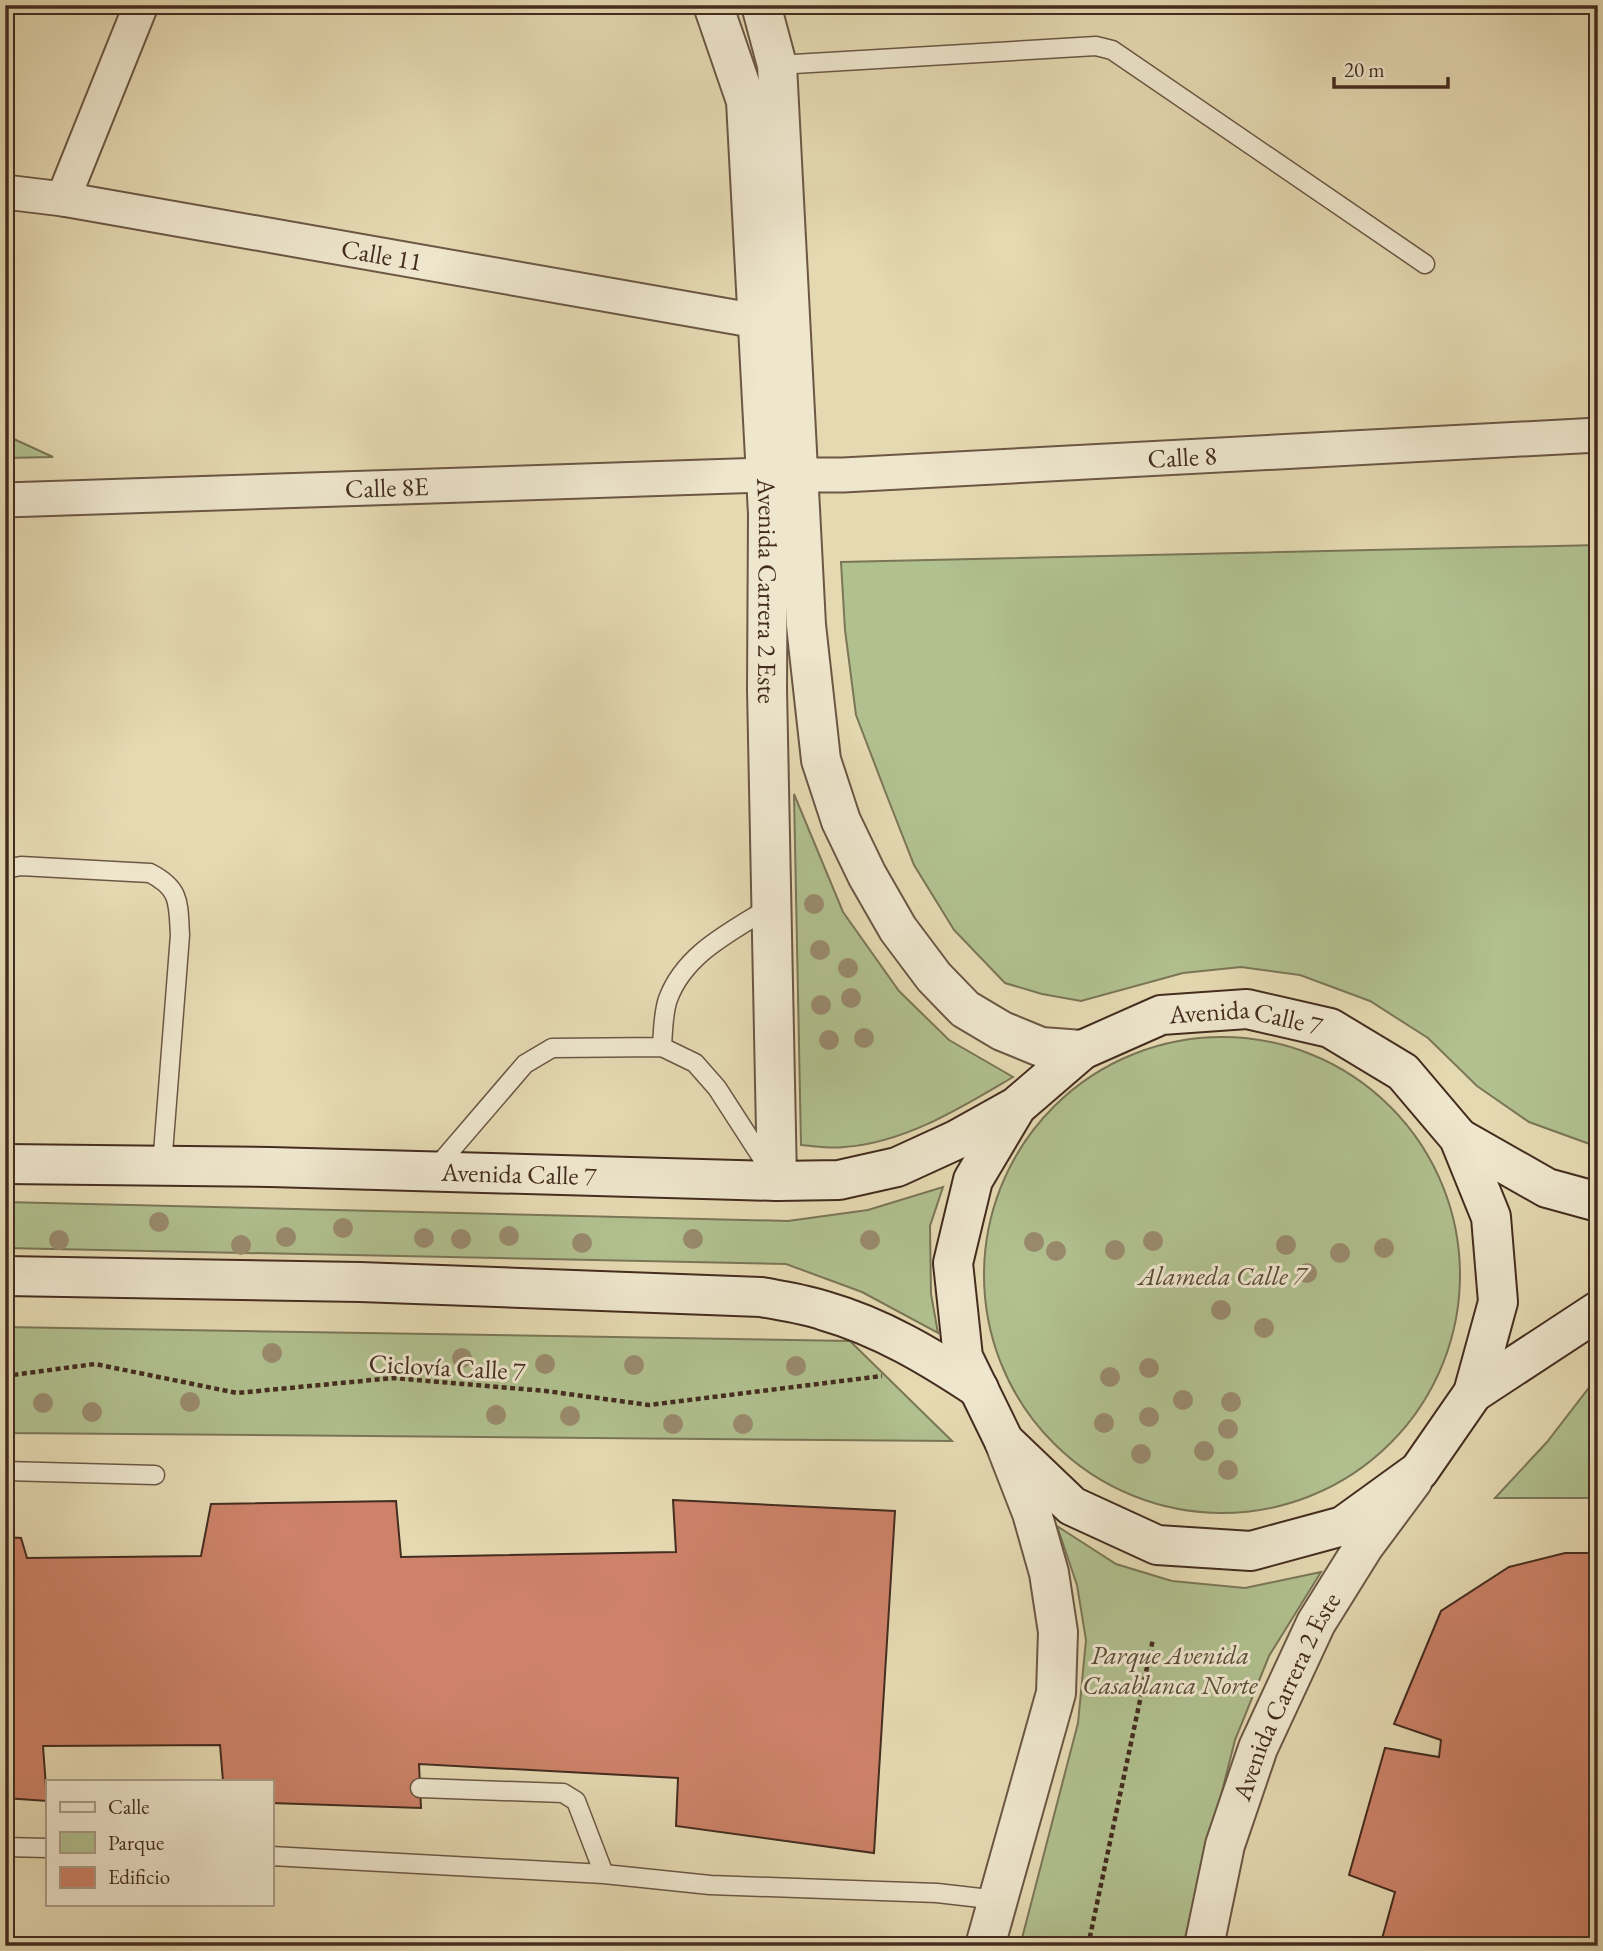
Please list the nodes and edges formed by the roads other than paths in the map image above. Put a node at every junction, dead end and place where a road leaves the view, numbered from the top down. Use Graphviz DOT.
graph roads {
  1 [pos="141,5"];
  2 [pos="713,5"];
  3 [pos="761,5"];
  4 [pos="777,65"];
  5 [pos="5,192"];
  6 [pos="63,199"];
  7 [pos="1426,264"];
  8 [pos="757,321"];
  9 [pos="1598,435"];
  10 [pos="782,475"];
  11 [pos="5,500"];
  12 [pos="5,869"];
  13 [pos="772,906"];
  14 [pos="662,1047"];
  15 [pos="1083,1049"];
  16 [pos="1017,1106"];
  17 [pos="1459,1138"];
  18 [pos="5,1164"];
  19 [pos="162,1166"];
  20 [pos="433,1172"];
  21 [pos="777,1181"];
  22 [pos="1598,1202"];
  23 [pos="5,1276"];
  24 [pos="1598,1311"];
  25 [pos="979,1389"];
  26 [pos="1473,1393"];
  27 [pos="1004,1441"];
  28 [pos="5,1471"];
  29 [pos="1419,1471"];
  30 [pos="155,1475"];
  31 [pos="420,1788"];
  32 [pos="5,1847"];
  33 [pos="46,1848"];
  34 [pos="273,1856"];
  35 [pos="604,1874"];
  36 [pos="998,1900"];
  37 [pos="985,1946"];
  38 [pos="1204,1946"];
  1 -- 6 [label="street"];
  2 -- 8 [label="main road, Avenida Carrera 2 Este"];
  3 -- 4 [label="main road, Avenida Carrera 2 Este"];
  4 -- 7 [label="lane"];
  4 -- 10 [label="main road, Avenida Carrera 2 Este"];
  5 -- 6 [label="street, Calle 11"];
  6 -- 8 [label="street, Calle 11"];
  8 -- 10 [label="main road, Avenida Carrera 2 Este"];
  9 -- 10 [label="street, Calle 8"];
  10 -- 11 [label="street, Calle 8E"];
  10 -- 13 [label="main road, Avenida Carrera 2 Este"];
  10 -- 15 [label="main road, Avenida Carrera 2 Este"];
  12 -- 19 [label="lane"];
  13 -- 14 [label="lane"];
  13 -- 21 [label="main road, Avenida Carrera 2 Este"];
  14 -- 20 [label="lane"];
  14 -- 21 [label="lane"];
  15 -- 16 [label="main road, Avenida Calle 7"];
  15 -- 17 [label="main road, Avenida Calle 7"];
  16 -- 21 [label="main road, Avenida Calle 7"];
  16 -- 25 [label="main road, Avenida Calle 7"];
  17 -- 22 [label="main road, Avenida Calle 7"];
  17 -- 26 [label="main road, Avenida Calle 7"];
  18 -- 19 [label="main road, Avenida Calle 7"];
  19 -- 20 [label="main road, Avenida Calle 7"];
  20 -- 21 [label="main road, Avenida Calle 7"];
  23 -- 25 [label="main road"];
  24 -- 26 [label="main road, Avenida Calle 7"];
  25 -- 27 [label="main road, Avenida Calle 7"];
  26 -- 29 [label="main road, Avenida Calle 7"];
  27 -- 29 [label="main road, Avenida Calle 7"];
  27 -- 36 [label="main road"];
  28 -- 30 [label="lane"];
  29 -- 38 [label="main road, Avenida Carrera 2 Este"];
  31 -- 35 [label="lane"];
  32 -- 33 [label="lane"];
  34 -- 35 [label="lane"];
  35 -- 36 [label="lane"];
  36 -- 37 [label="main road"];
}
